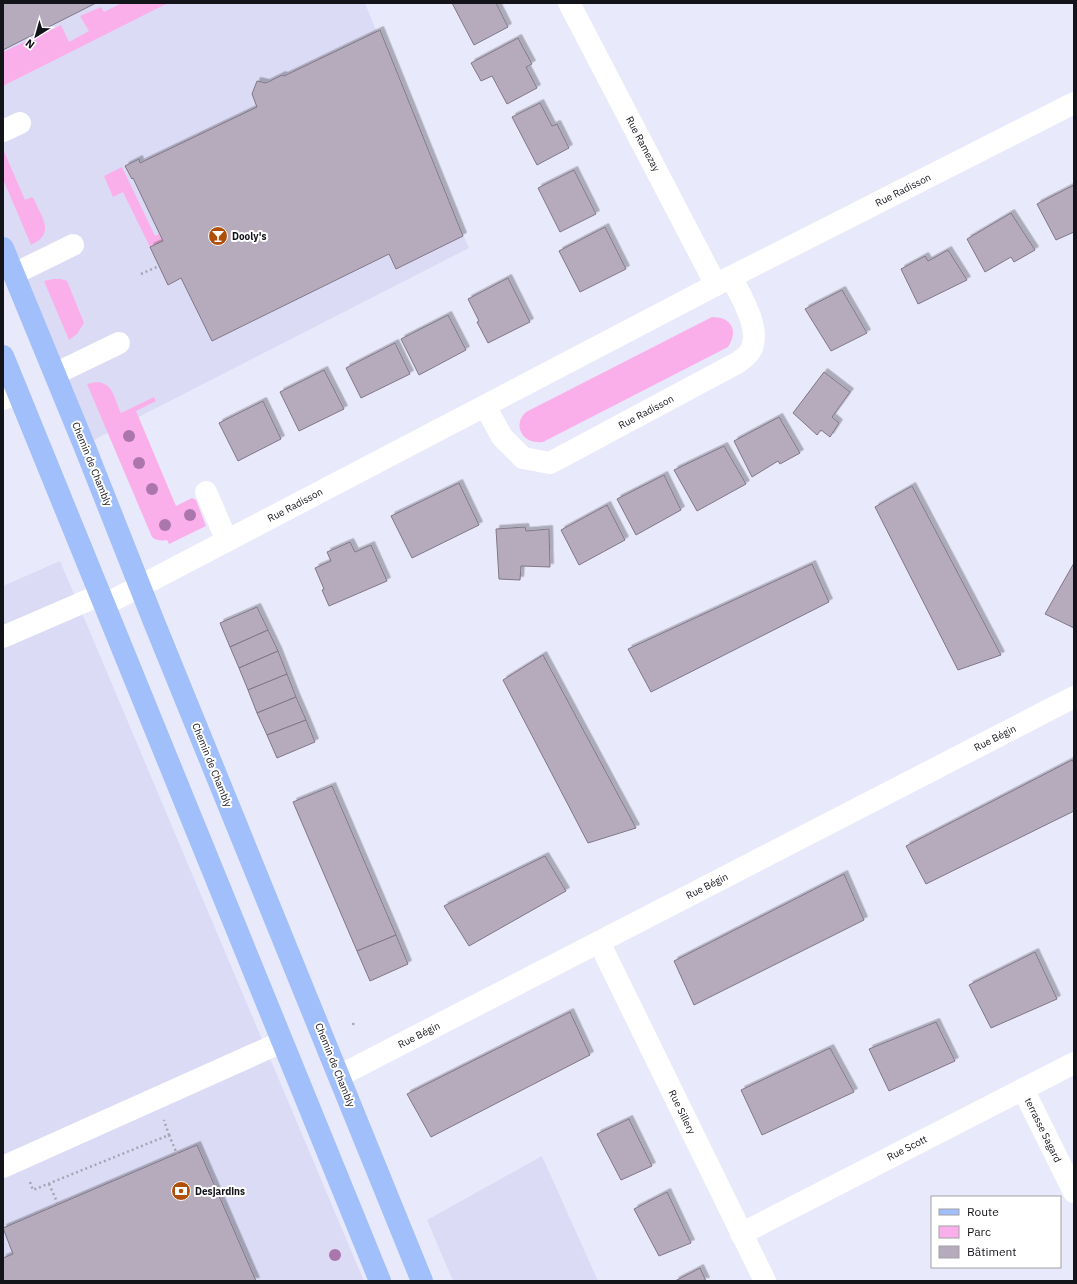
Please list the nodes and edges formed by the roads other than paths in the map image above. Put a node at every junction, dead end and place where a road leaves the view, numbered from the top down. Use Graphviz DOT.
graph roads {
  1 [pos="569,3"];
  2 [pos="1074,103"];
  3 [pos="73,245"];
  4 [pos="3,248"];
  5 [pos="14,274"];
  6 [pos="724,281"];
  7 [pos="119,343"];
  8 [pos="3,356"];
  9 [pos="55,374"];
  10 [pos="11,396"];
  11 [pos="485,406"];
  12 [pos="206,492"];
  13 [pos="228,541"];
  14 [pos="140,586"];
  15 [pos="102,600"];
  16 [pos="3,638"];
  17 [pos="1074,697"];
  18 [pos="599,942"];
  19 [pos="282,1042"];
  20 [pos="1074,1063"];
  21 [pos="339,1076"];
  22 [pos="1023,1089"];
  23 [pos="12,1163"];
  24 [pos="1074,1192"];
  25 [pos="741,1234"];
  26 [pos="380,1281"];
  27 [pos="422,1281"];
  28 [pos="764,1281"];
  1 -- 6 [label="street, Rue Ramezay"];
  2 -- 6 [label="street, Rue Radisson"];
  3 -- 5 [label="street"];
  4 -- 5 [label="main road, Chemin de Chambly"];
  5 -- 9 [label="main road, Chemin de Chambly"];
  6 -- 11 [label="street, Rue Radisson"];
  6 -- 11 [label="street, Rue Radisson"];
  7 -- 9 [label="street"];
  8 -- 10 [label="main road"];
  9 -- 14 [label="main road, Chemin de Chambly"];
  10 -- 15 [label="main road"];
  11 -- 13 [label="street, Rue Radisson"];
  12 -- 13 [label="street"];
  13 -- 14 [label="street, Rue Radisson"];
  14 -- 15 [label="street, Rue Radisson"];
  14 -- 21 [label="main road, Chemin de Chambly"];
  15 -- 16 [label="street, Rue Radisson"];
  15 -- 19 [label="main road"];
  17 -- 18 [label="street, Rue Bégin"];
  18 -- 21 [label="street, Rue Bégin"];
  18 -- 25 [label="street, Rue Sillery"];
  19 -- 23 [label="street"];
  19 -- 26 [label="main road"];
  20 -- 22 [label="street, Rue Scott"];
  21 -- 27 [label="main road, Chemin de Chambly"];
  22 -- 24 [label="street, terrasse Sagard"];
  22 -- 25 [label="street, Rue Scott"];
  25 -- 28 [label="street, Rue Sillery"];
}
